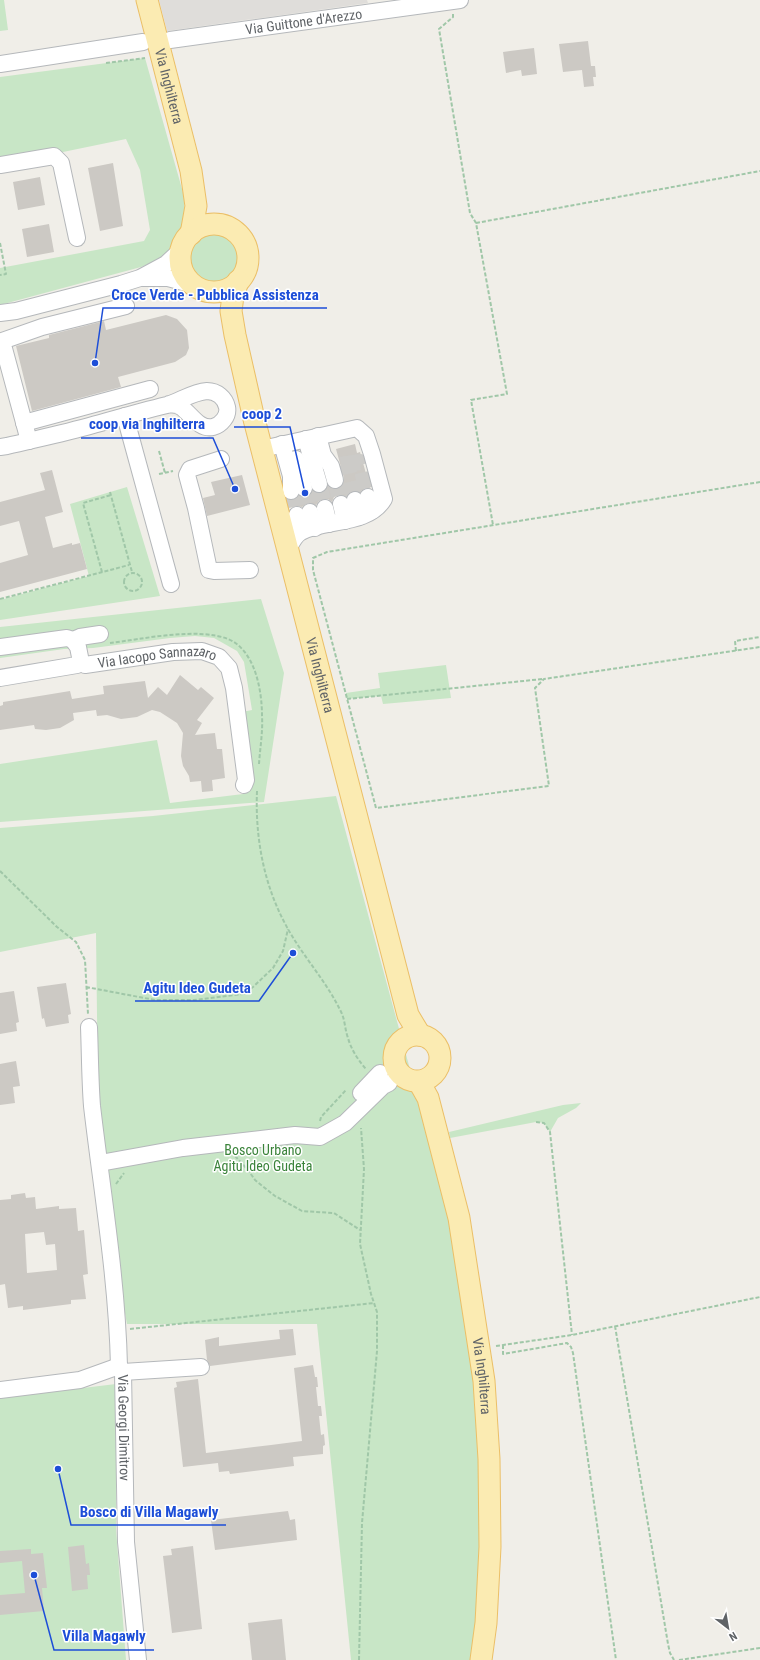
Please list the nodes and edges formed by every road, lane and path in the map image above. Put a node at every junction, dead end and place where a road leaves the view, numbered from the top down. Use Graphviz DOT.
graph roads {
  1 [pos="147,0"];
  2 [pos="456,1"];
  3 [pos="433,2"];
  4 [pos="170,40"];
  5 [pos="143,42"];
  6 [pos="0,64"];
  7 [pos="0,165"];
  8 [pos="760,170"];
  9 [pos="191,171"];
  10 [pos="476,223"];
  11 [pos="221,224"];
  12 [pos="77,238"];
  13 [pos="186,241"];
  14 [pos="0,243"];
  15 [pos="0,275"];
  16 [pos="140,278"];
  17 [pos="238,281"];
  18 [pos="198,287"];
  19 [pos="126,306"];
  20 [pos="16,311"];
  21 [pos="0,313"];
  22 [pos="0,320"];
  23 [pos="235,335"];
  24 [pos="150,389"];
  25 [pos="169,404"];
  26 [pos="125,416"];
  27 [pos="24,423"];
  28 [pos="29,441"];
  29 [pos="292,442"];
  30 [pos="0,447"];
  31 [pos="159,451"];
  32 [pos="221,459"];
  33 [pos="335,471"];
  34 [pos="165,473"];
  35 [pos="760,482"];
  36 [pos="110,492"];
  37 [pos="111,496"];
  38 [pos="493,525"];
  39 [pos="315,528"];
  40 [pos="288,549"];
  41 [pos="129,565"];
  42 [pos="250,570"];
  43 [pos="102,572"];
  44 [pos="132,572"];
  45 [pos="171,584"];
  46 [pos="0,599"];
  47 [pos="760,637"];
  48 [pos="103,639"];
  49 [pos="73,640"];
  50 [pos="0,647"];
  51 [pos="760,647"];
  52 [pos="736,651"];
  53 [pos="82,662"];
  54 [pos="0,678"];
  55 [pos="544,679"];
  56 [pos="347,699"];
  57 [pos="259,764"];
  58 [pos="251,786"];
  59 [pos="0,871"];
  60 [pos="288,929"];
  61 [pos="86,987"];
  62 [pos="89,1027"];
  63 [pos="412,1037"];
  64 [pos="402,1079"];
  65 [pos="350,1087"];
  66 [pos="536,1122"];
  67 [pos="321,1125"];
  68 [pos="360,1126"];
  69 [pos="295,1135"];
  70 [pos="233,1154"];
  71 [pos="100,1163"];
  72 [pos="128,1171"];
  73 [pos="104,1206"];
  74 [pos="360,1230"];
  75 [pos="760,1297"];
  76 [pos="374,1303"];
  77 [pos="615,1326"];
  78 [pos="118,1330"];
  79 [pos="572,1335"];
  80 [pos="503,1345"];
  81 [pos="492,1346"];
  82 [pos="201,1367"];
  83 [pos="121,1369"];
  84 [pos="0,1390"];
  85 [pos="760,1648"];
  86 [pos="138,1660"];
  87 [pos="359,1660"];
  88 [pos="482,1660"];
  89 [pos="616,1660"];
  90 [pos="674,1660"];
  91 [pos="679,1660"];
  1 -- 9 [label="main road, Via Inghilterra"];
  2 -- 3 [label="street, Via Guittone d'Arezzo"];
  2 -- 10 [label="path"];
  3 -- 4 [label="street, Via Guittone d'Arezzo"];
  5 -- 6 [label="street"];
  7 -- 12 [label="street"];
  8 -- 10 [label="path"];
  9 -- 11 [label="main road, Via Inghilterra"];
  9 -- 13 [label="main road, Via Inghilterra"];
  10 -- 38 [label="path"];
  11 -- 13 [label="main road"];
  11 -- 17 [label="main road, Via Inghilterra"];
  13 -- 16 [label="street"];
  13 -- 18 [label="main road, Via Inghilterra"];
  14 -- 15 [label="path"];
  16 -- 18 [label="street"];
  16 -- 20 [label="street"];
  17 -- 18 [label="main road"];
  17 -- 23 [label="main road, Via Inghilterra"];
  18 -- 23 [label="main road, Via Inghilterra"];
  19 -- 27 [label="street"];
  20 -- 21 [label="street"];
  20 -- 22 [label="street"];
  23 -- 29 [label="main road, Via Inghilterra"];
  24 -- 27 [label="street"];
  25 -- 26 [label="street"];
  26 -- 28 [label="street"];
  26 -- 45 [label="street"];
  27 -- 28 [label="street"];
  28 -- 30 [label="street"];
  29 -- 29 [label="street"];
  29 -- 33 [label="street"];
  29 -- 39 [label="street"];
  29 -- 40 [label="main road, Via Inghilterra"];
  31 -- 34 [label="path"];
  32 -- 42 [label="street"];
  35 -- 38 [label="path"];
  36 -- 37 [label="path"];
  37 -- 41 [label="path"];
  37 -- 43 [label="path"];
  38 -- 56 [label="path"];
  39 -- 39 [label="street"];
  39 -- 40 [label="street"];
  40 -- 63 [label="main road, Via Inghilterra"];
  41 -- 43 [label="path"];
  41 -- 44 [label="path"];
  43 -- 46 [label="path"];
  44 -- 44 [label="path"];
  47 -- 52 [label="path"];
  48 -- 49 [label="street"];
  48 -- 57 [label="path"];
  49 -- 50 [label="street"];
  49 -- 53 [label="street, Via Iacopo Sannazaro"];
  51 -- 52 [label="path"];
  52 -- 55 [label="path"];
  53 -- 54 [label="street, Via Iacopo Sannazaro"];
  53 -- 58 [label="street, Via Iacopo Sannazaro"];
  55 -- 56 [label="path"];
  55 -- 56 [label="path"];
  58 -- 60 [label="path"];
  59 -- 61 [label="path"];
  60 -- 61 [label="path"];
  60 -- 64 [label="path"];
  61 -- 62 [label="path"];
  62 -- 71 [label="street"];
  63 -- 64 [label="main road, Via Inghilterra"];
  63 -- 64 [label="main road"];
  64 -- 67 [label="street"];
  64 -- 69 [label="street"];
  64 -- 88 [label="main road, Via Inghilterra"];
  65 -- 67 [label="path"];
  66 -- 79 [label="path"];
  67 -- 69 [label="street"];
  68 -- 74 [label="path"];
  69 -- 71 [label="street"];
  70 -- 74 [label="path"];
  71 -- 73 [label="street"];
  72 -- 73 [label="path"];
  73 -- 78 [label="street"];
  74 -- 76 [label="path"];
  75 -- 77 [label="path"];
  76 -- 78 [label="path"];
  76 -- 87 [label="path"];
  77 -- 79 [label="path"];
  77 -- 90 [label="path"];
  78 -- 83 [label="street"];
  79 -- 80 [label="path"];
  80 -- 81 [label="path"];
  80 -- 89 [label="path"];
  82 -- 83 [label="street"];
  83 -- 84 [label="street, Via Georgi Dimitrov"];
  83 -- 86 [label="street, Via Georgi Dimitrov"];
  85 -- 91 [label="path"];
}
